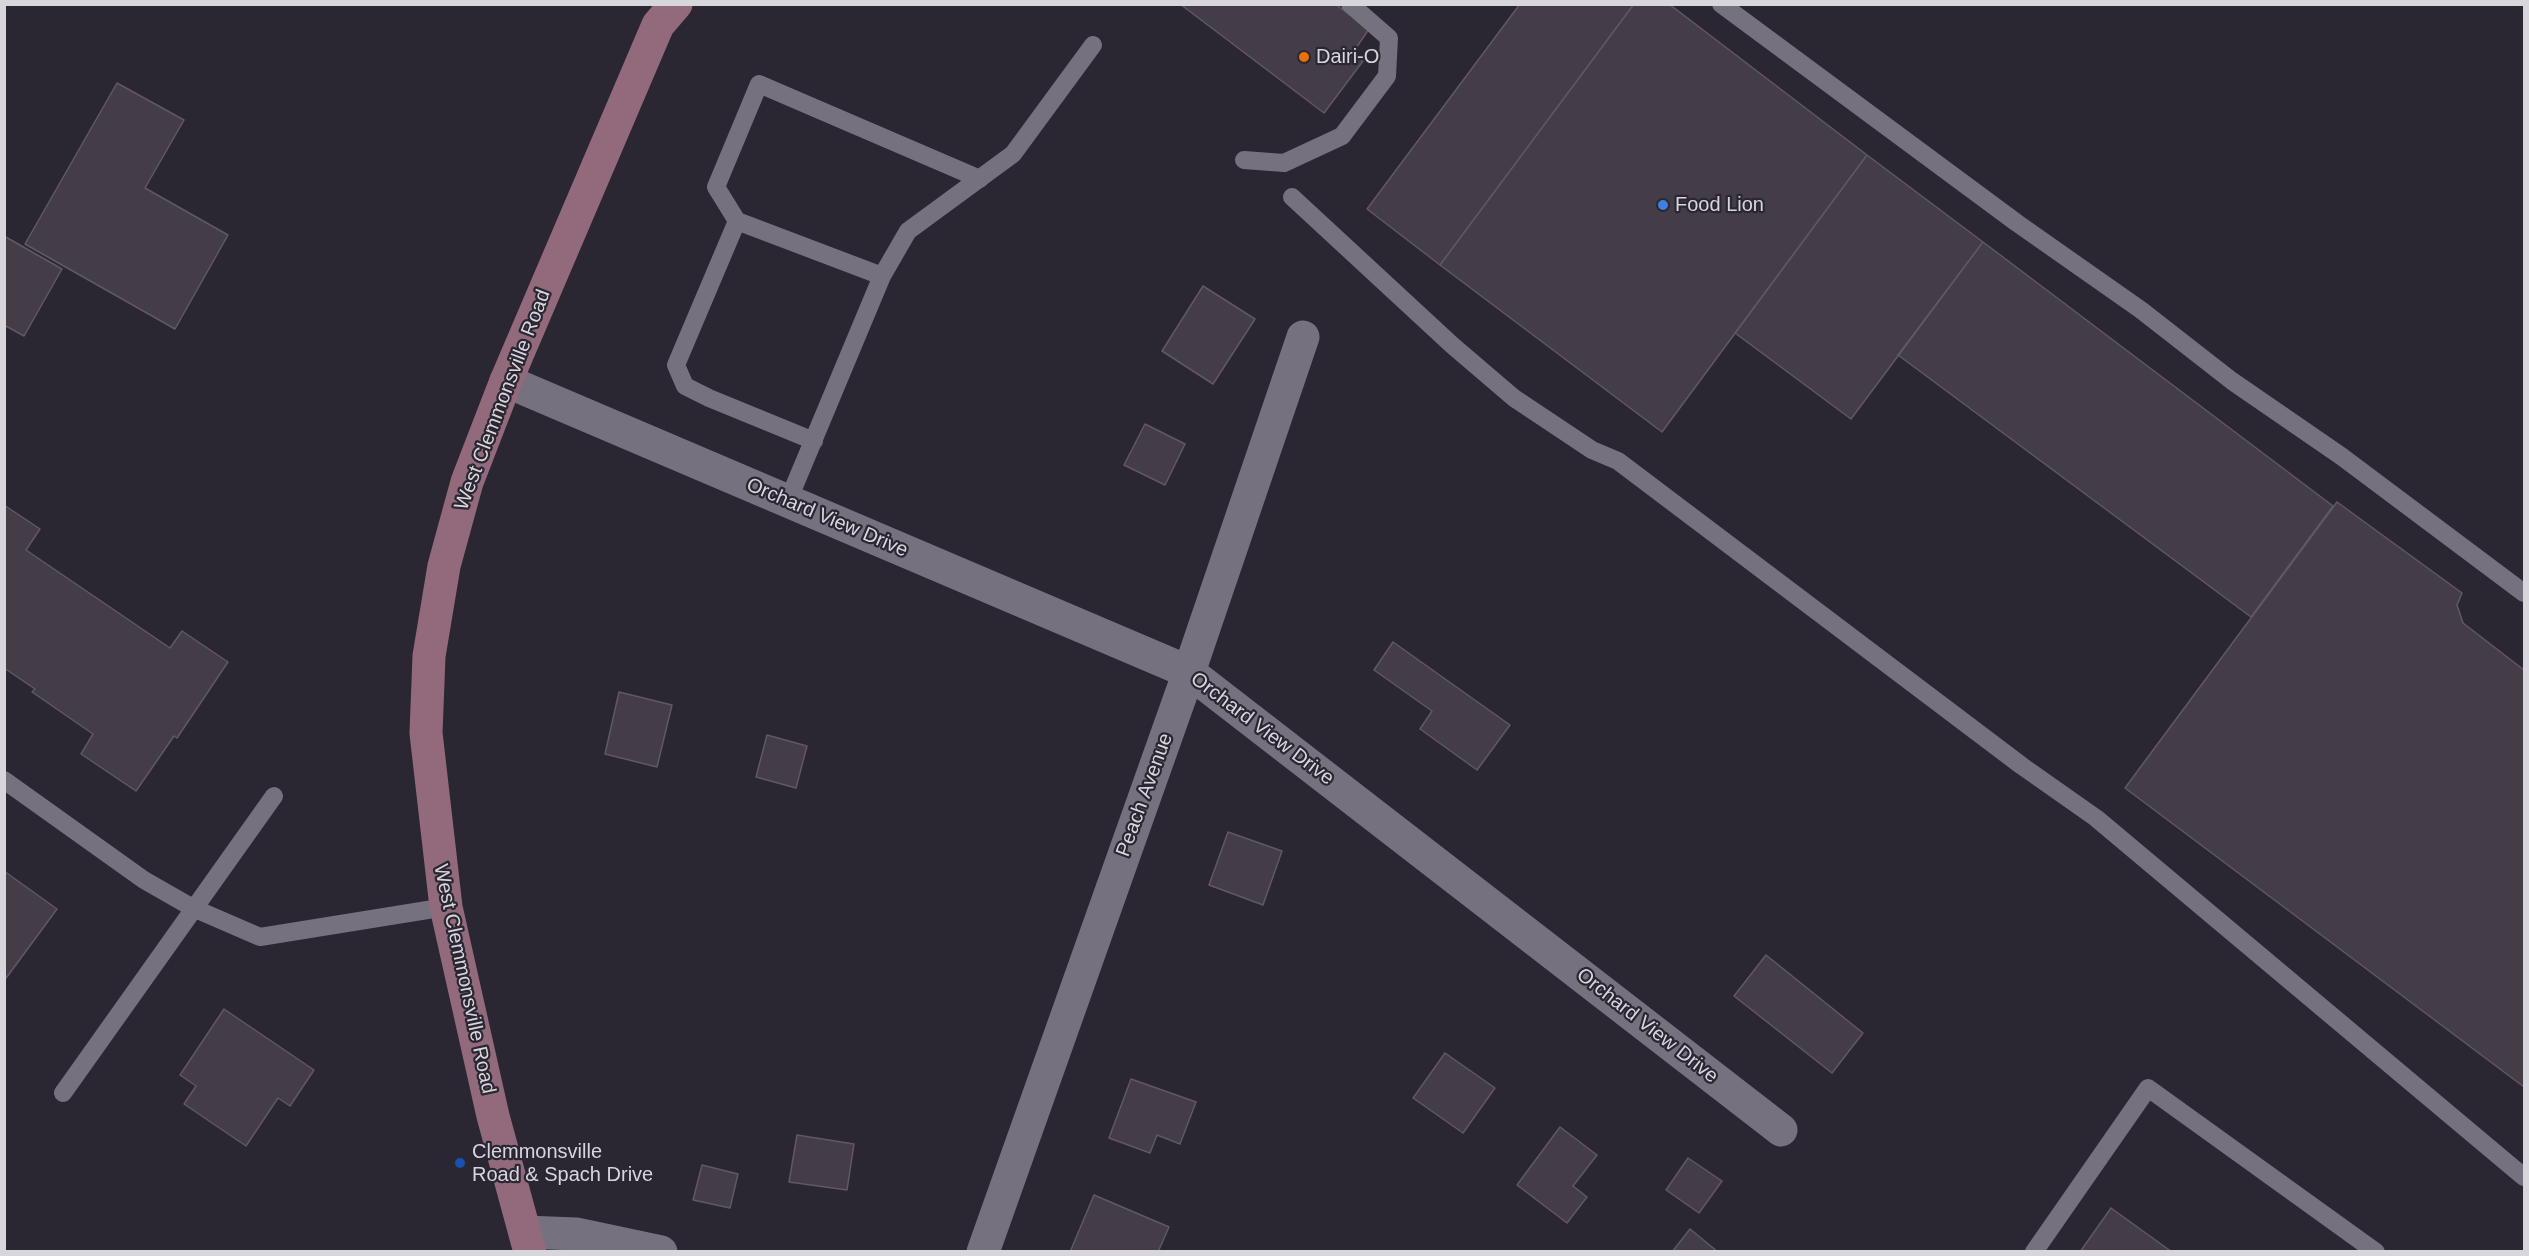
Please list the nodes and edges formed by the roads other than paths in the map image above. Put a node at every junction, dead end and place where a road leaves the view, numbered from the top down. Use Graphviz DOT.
graph roads {
  1 [pos="1350,4"];
  2 [pos="1721,4"];
  3 [pos="664,11"];
  4 [pos="1093,45"];
  5 [pos="1244,160"];
  6 [pos="980,180"];
  7 [pos="1292,196"];
  8 [pos="737,221"];
  9 [pos="882,276"];
  10 [pos="1303,337"];
  11 [pos="506,381"];
  12 [pos="814,441"];
  13 [pos="789,501"];
  14 [pos="2524,593"];
  15 [pos="1189,672"];
  16 [pos="4,780"];
  17 [pos="274,796"];
  18 [pos="446,907"];
  19 [pos="193,908"];
  20 [pos="63,1093"];
  21 [pos="1781,1130"];
  22 [pos="2524,1177"];
  23 [pos="527,1242"];
  24 [pos="661,1251"];
  25 [pos="983,1251"];
  26 [pos="2034,1251"];
  27 [pos="2376,1251"];
  1 -- 5 [label="lane"];
  2 -- 14 [label="lane"];
  3 -- 11 [label="main road, West Clemmonsville Road"];
  4 -- 6 [label="lane"];
  6 -- 8 [label="lane"];
  6 -- 9 [label="lane"];
  7 -- 22 [label="lane"];
  8 -- 9 [label="lane"];
  8 -- 12 [label="lane"];
  9 -- 12 [label="lane"];
  10 -- 15 [label="street, Peach Avenue"];
  11 -- 13 [label="street, Orchard View Drive"];
  11 -- 18 [label="main road, West Clemmonsville Road"];
  12 -- 13 [label="lane"];
  13 -- 15 [label="street, Orchard View Drive"];
  15 -- 21 [label="street, Orchard View Drive"];
  15 -- 25 [label="street, Peach Avenue"];
  16 -- 19 [label="lane"];
  17 -- 19 [label="lane"];
  18 -- 19 [label="lane"];
  18 -- 23 [label="main road, West Clemmonsville Road"];
  19 -- 20 [label="lane"];
  23 -- 24 [label="street"];
  26 -- 27 [label="lane"];
}
